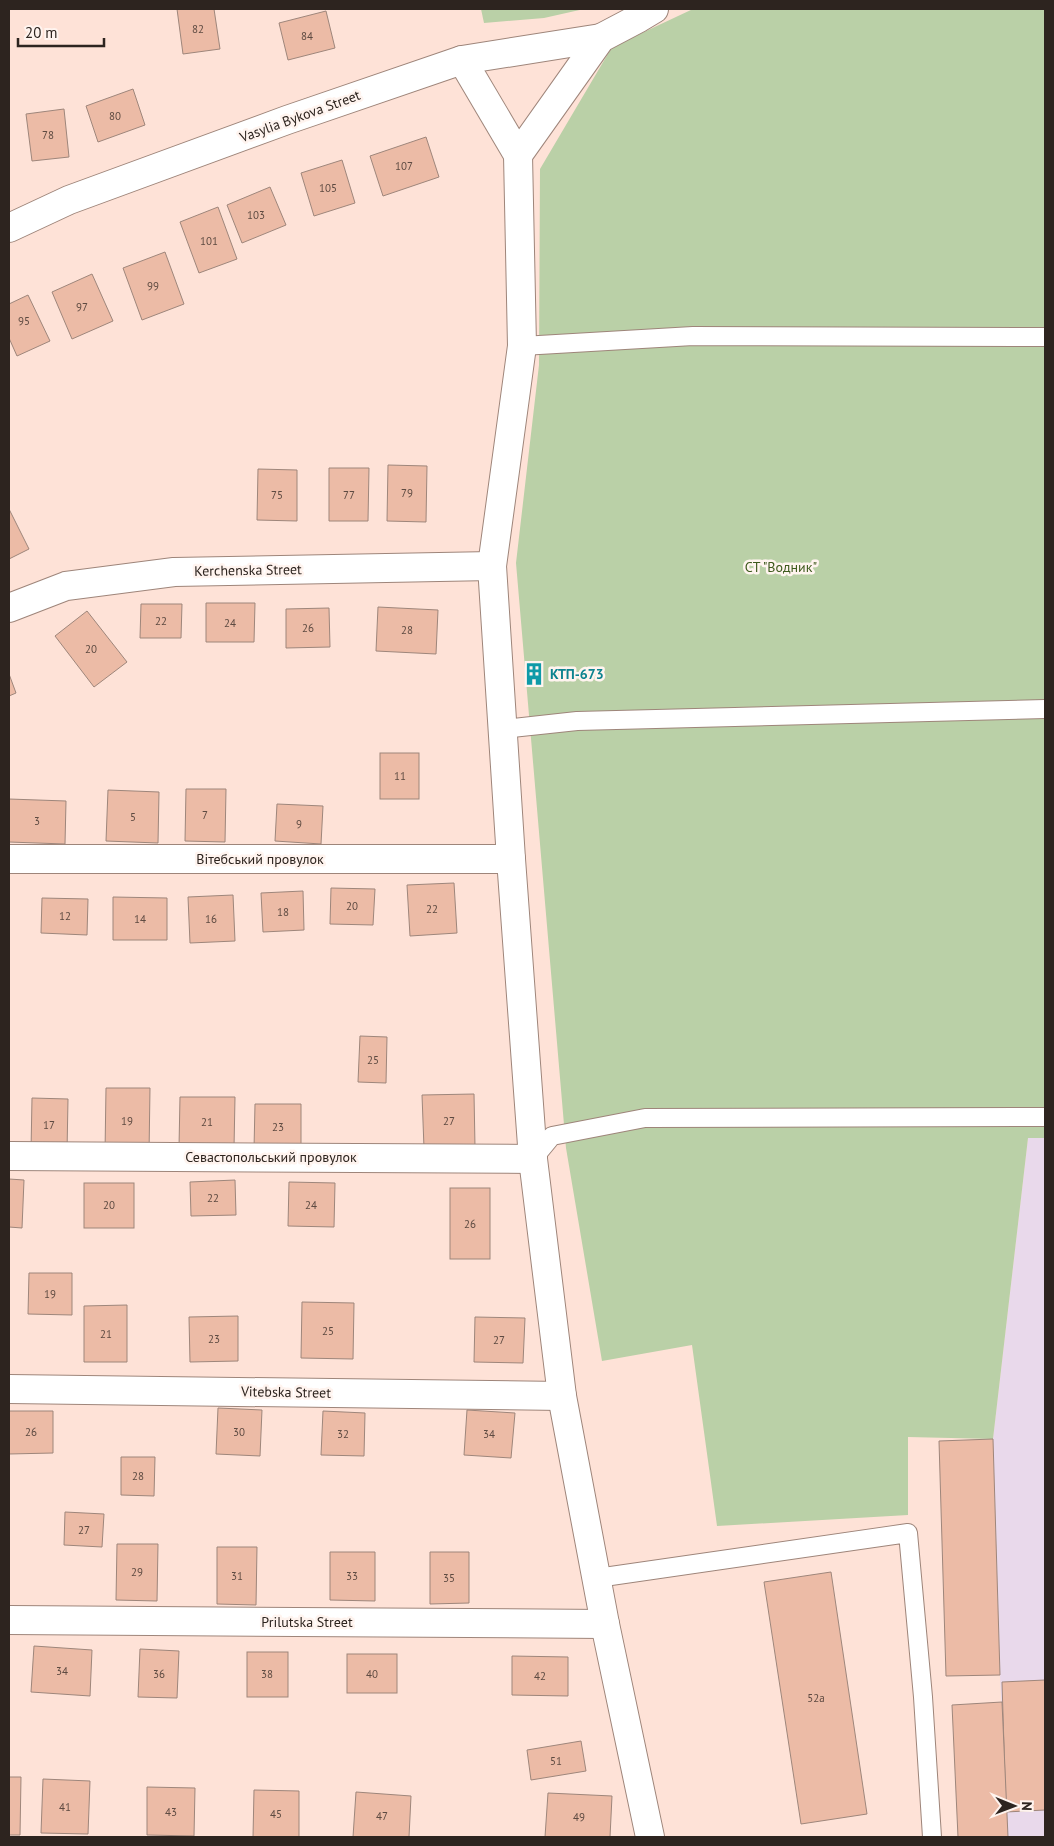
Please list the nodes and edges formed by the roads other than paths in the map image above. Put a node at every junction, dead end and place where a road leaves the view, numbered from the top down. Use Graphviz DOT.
graph roads {
  1 [pos="654,9"];
  2 [pos="601,38"];
  3 [pos="462,60"];
  4 [pos="518,155"];
  5 [pos="9,228"];
  6 [pos="1045,337"];
  7 [pos="522,346"];
  8 [pos="492,566"];
  9 [pos="9,608"];
  10 [pos="1045,709"];
  11 [pos="503,729"];
  12 [pos="9,858"];
  13 [pos="511,859"];
  14 [pos="1045,1118"];
  15 [pos="9,1156"];
  16 [pos="533,1159"];
  17 [pos="9,1389"];
  18 [pos="562,1396"];
  19 [pos="597,1578"];
  20 [pos="9,1620"];
  21 [pos="605,1624"];
  22 [pos="650,1837"];
  23 [pos="932,1837"];
  1 -- 2 [label="street"];
  2 -- 3 [label="street, Vasylia Bykova Street"];
  2 -- 4 [label="street"];
  3 -- 4 [label="street"];
  3 -- 5 [label="street, Vasylia Bykova Street"];
  4 -- 7 [label="street"];
  6 -- 7 [label="lane"];
  7 -- 8 [label="street"];
  8 -- 9 [label="street, Kerchenska Street"];
  8 -- 11 [label="street"];
  10 -- 11 [label="lane"];
  11 -- 13 [label="street"];
  12 -- 13 [label="street, Вітебський провулок"];
  13 -- 16 [label="street"];
  14 -- 16 [label="lane"];
  15 -- 16 [label="street, Севастопольський провулок"];
  16 -- 18 [label="street"];
  17 -- 18 [label="street, Vitebska Street"];
  18 -- 19 [label="street"];
  19 -- 21 [label="street"];
  19 -- 23 [label="lane"];
  20 -- 21 [label="street, Prilutska Street"];
  21 -- 22 [label="street"];
}
